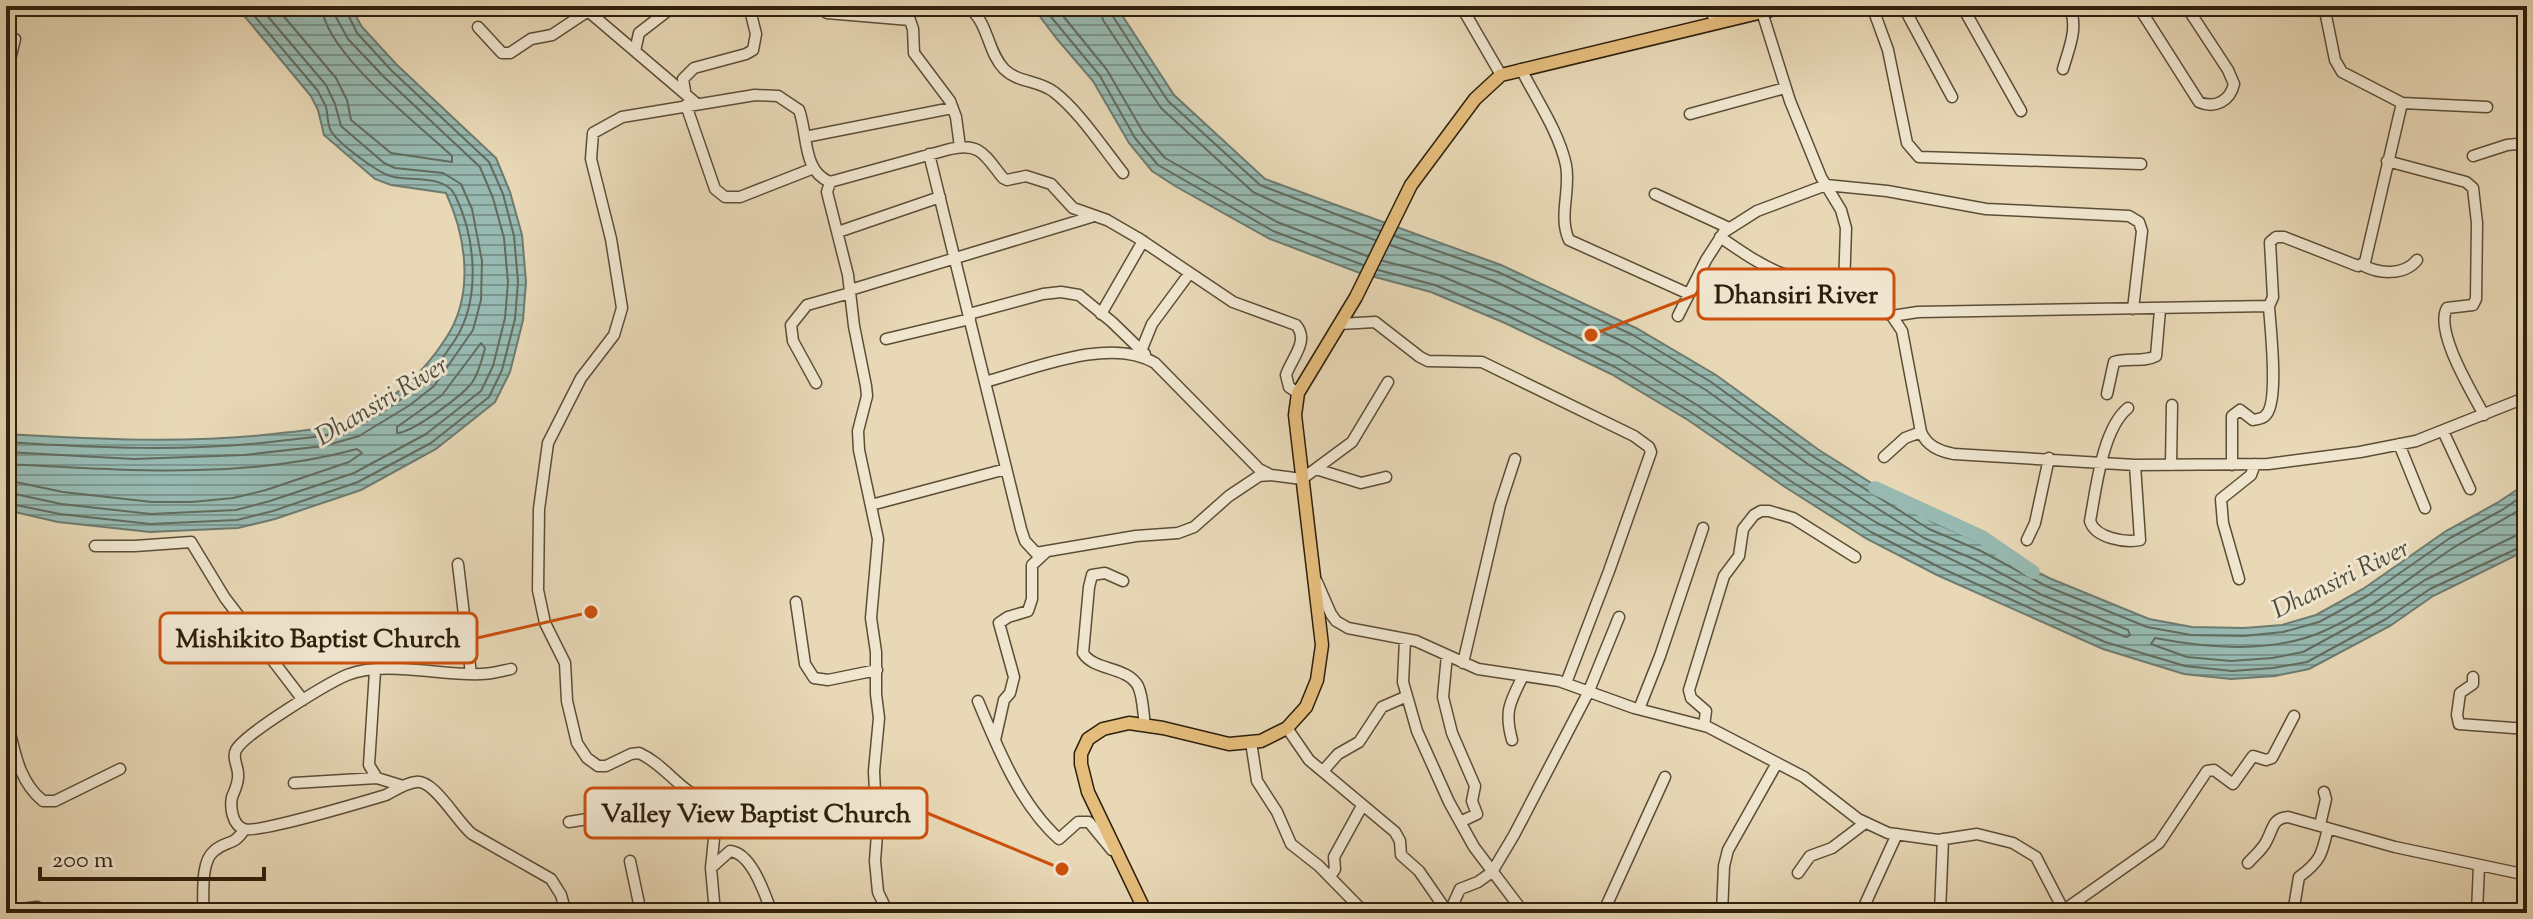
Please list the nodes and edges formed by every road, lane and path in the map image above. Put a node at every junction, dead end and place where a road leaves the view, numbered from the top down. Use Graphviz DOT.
graph roads {
  1 [pos="674,6"];
  2 [pos="749,6"];
  3 [pos="905,6"];
  4 [pos="966,6"];
  5 [pos="1461,6"];
  6 [pos="1707,6"];
  7 [pos="1787,6"];
  8 [pos="1872,6"];
  9 [pos="1903,6"];
  10 [pos="1962,6"];
  11 [pos="2069,6"];
  12 [pos="2138,6"];
  13 [pos="2186,6"];
  14 [pos="2324,6"];
  15 [pos="585,9"];
  16 [pos="1762,12"];
  17 [pos="827,13"];
  18 [pos="910,20"];
  19 [pos="1717,22"];
  20 [pos="478,27"];
  21 [pos="15,39"];
  22 [pos="635,51"];
  23 [pos="1521,69"];
  24 [pos="2063,69"];
  25 [pos="1501,75"];
  26 [pos="6,76"];
  27 [pos="1785,88"];
  28 [pos="685,91"];
  29 [pos="1952,97"];
  30 [pos="2402,103"];
  31 [pos="692,105"];
  32 [pos="2487,107"];
  33 [pos="952,108"];
  34 [pos="2021,111"];
  35 [pos="1690,114"];
  36 [pos="805,137"];
  37 [pos="2527,143"];
  38 [pos="960,147"];
  39 [pos="929,154"];
  40 [pos="2473,156"];
  41 [pos="2387,161"];
  42 [pos="2141,164"];
  43 [pos="814,168"];
  44 [pos="1123,173"];
  45 [pos="830,182"];
  46 [pos="1826,185"];
  47 [pos="1655,194"];
  48 [pos="940,197"];
  49 [pos="1093,216"];
  50 [pos="1729,228"];
  51 [pos="838,232"];
  52 [pos="1720,237"];
  53 [pos="1143,241"];
  54 [pos="955,258"];
  55 [pos="2417,260"];
  56 [pos="2362,265"];
  57 [pos="1189,274"];
  58 [pos="1844,280"];
  59 [pos="850,291"];
  60 [pos="1689,294"];
  61 [pos="2269,306"];
  62 [pos="2133,309"];
  63 [pos="2160,310"];
  64 [pos="1101,314"];
  65 [pos="1678,316"];
  66 [pos="1892,316"];
  67 [pos="969,317"];
  68 [pos="1339,324"];
  69 [pos="886,339"];
  70 [pos="1141,351"];
  71 [pos="1155,363"];
  72 [pos="985,382"];
  73 [pos="1388,382"];
  74 [pos="816,383"];
  75 [pos="1298,393"];
  76 [pos="2107,394"];
  77 [pos="2527,397"];
  78 [pos="2172,405"];
  79 [pos="2128,408"];
  80 [pos="2484,415"];
  81 [pos="2443,431"];
  82 [pos="1921,432"];
  83 [pos="2399,444"];
  84 [pos="1884,457"];
  85 [pos="2049,458"];
  86 [pos="1515,459"];
  87 [pos="2102,462"];
  88 [pos="2255,464"];
  89 [pos="2135,465"];
  90 [pos="2171,465"];
  91 [pos="2232,465"];
  92 [pos="1006,469"];
  93 [pos="1316,469"];
  94 [pos="1271,475"];
  95 [pos="1386,477"];
  96 [pos="1302,479"];
  97 [pos="2470,489"];
  98 [pos="871,505"];
  99 [pos="2425,508"];
  100 [pos="1703,528"];
  101 [pos="2027,540"];
  102 [pos="95,546"];
  103 [pos="1047,552"];
  104 [pos="1855,557"];
  105 [pos="458,564"];
  106 [pos="1313,573"];
  107 [pos="2239,579"];
  108 [pos="1123,581"];
  109 [pos="796,602"];
  110 [pos="1619,617"];
  111 [pos="1405,640"];
  112 [pos="1447,655"];
  113 [pos="1463,663"];
  114 [pos="511,669"];
  115 [pos="877,670"];
  116 [pos="375,671"];
  117 [pos="471,674"];
  118 [pos="1523,676"];
  119 [pos="2473,677"];
  120 [pos="1566,683"];
  121 [pos="1588,693"];
  122 [pos="1405,697"];
  123 [pos="303,700"];
  124 [pos="978,701"];
  125 [pos="1639,709"];
  126 [pos="6,716"];
  127 [pos="2294,716"];
  128 [pos="1145,725"];
  129 [pos="1704,726"];
  130 [pos="1287,728"];
  131 [pos="2527,729"];
  132 [pos="1512,740"];
  133 [pos="995,741"];
  134 [pos="1251,742"];
  135 [pos="1777,763"];
  136 [pos="120,769"];
  137 [pos="2527,770"];
  138 [pos="1323,771"];
  139 [pos="1665,777"];
  140 [pos="377,778"];
  141 [pos="294,783"];
  142 [pos="403,786"];
  143 [pos="2527,789"];
  144 [pos="2324,792"];
  145 [pos="704,800"];
  146 [pos="1362,806"];
  147 [pos="876,821"];
  148 [pos="569,822"];
  149 [pos="1460,822"];
  150 [pos="1865,823"];
  151 [pos="2324,826"];
  152 [pos="244,830"];
  153 [pos="1897,834"];
  154 [pos="1943,839"];
  155 [pos="630,861"];
  156 [pos="1121,861"];
  157 [pos="2248,863"];
  158 [pos="2479,865"];
  159 [pos="711,868"];
  160 [pos="1492,872"];
  161 [pos="1798,873"];
  162 [pos="2527,875"];
  163 [pos="1330,877"];
  164 [pos="37,907"];
  165 [pos="6,911"];
  166 [pos="2064,911"];
  167 [pos="203,913"];
  168 [pos="566,913"];
  169 [pos="641,913"];
  170 [pos="715,913"];
  171 [pos="772,913"];
  172 [pos="888,913"];
  173 [pos="1146,913"];
  174 [pos="1365,913"];
  175 [pos="1448,913"];
  176 [pos="1524,913"];
  177 [pos="1603,913"];
  178 [pos="1722,913"];
  179 [pos="1861,913"];
  180 [pos="1940,913"];
  181 [pos="2293,913"];
  182 [pos="2477,913"];
  1 -- 22 [label="street"];
  2 -- 28 [label="street"];
  3 -- 18 [label="street"];
  4 -- 44 [label="street"];
  5 -- 25 [label="street"];
  6 -- 19 [label="street"];
  7 -- 16 [label="main road"];
  8 -- 42 [label="street"];
  9 -- 29 [label="street"];
  10 -- 34 [label="street"];
  11 -- 24 [label="street"];
  12 -- 13 [label="street"];
  14 -- 30 [label="street"];
  15 -- 20 [label="street"];
  15 -- 22 [label="street"];
  16 -- 19 [label="main road"];
  16 -- 27 [label="street"];
  17 -- 18 [label="street"];
  18 -- 33 [label="street"];
  19 -- 23 [label="main road"];
  21 -- 26 [label="street"];
  22 -- 28 [label="street"];
  23 -- 25 [label="main road"];
  23 -- 60 [label="street"];
  25 -- 68 [label="main road"];
  27 -- 35 [label="street"];
  27 -- 46 [label="street"];
  28 -- 31 [label="street"];
  30 -- 32 [label="street"];
  30 -- 41 [label="street"];
  31 -- 36 [label="street"];
  31 -- 43 [label="street"];
  31 -- 145 [label="street"];
  33 -- 36 [label="street"];
  33 -- 38 [label="street"];
  36 -- 43 [label="street"];
  37 -- 40 [label="street"];
  38 -- 39 [label="street"];
  38 -- 49 [label="street"];
  39 -- 45 [label="street"];
  39 -- 48 [label="street"];
  41 -- 56 [label="street"];
  41 -- 80 [label="street"];
  43 -- 45 [label="street"];
  45 -- 51 [label="street"];
  46 -- 50 [label="street"];
  46 -- 58 [label="street"];
  46 -- 62 [label="street"];
  47 -- 50 [label="street"];
  48 -- 51 [label="street"];
  48 -- 54 [label="street"];
  49 -- 53 [label="street"];
  49 -- 54 [label="street"];
  50 -- 52 [label="street"];
  51 -- 59 [label="street"];
  52 -- 58 [label="street"];
  52 -- 60 [label="street"];
  53 -- 57 [label="street"];
  53 -- 64 [label="street"];
  54 -- 59 [label="street"];
  54 -- 67 [label="street"];
  55 -- 56 [label="street"];
  56 -- 61 [label="street"];
  57 -- 70 [label="street"];
  57 -- 75 [label="street"];
  58 -- 66 [label="street"];
  59 -- 74 [label="street"];
  59 -- 98 [label="street"];
  60 -- 65 [label="street"];
  61 -- 63 [label="street"];
  61 -- 91 [label="street"];
  62 -- 63 [label="street"];
  62 -- 66 [label="street"];
  63 -- 76 [label="street"];
  64 -- 67 [label="street"];
  64 -- 70 [label="street"];
  66 -- 82 [label="street"];
  67 -- 69 [label="street"];
  67 -- 72 [label="street"];
  68 -- 75 [label="main road"];
  68 -- 120 [label="street"];
  70 -- 71 [label="street"];
  71 -- 72 [label="street"];
  71 -- 94 [label="street"];
  72 -- 92 [label="street"];
  73 -- 93 [label="street"];
  75 -- 96 [label="main road"];
  77 -- 80 [label="street"];
  78 -- 90 [label="street"];
  79 -- 87 [label="street"];
  80 -- 81 [label="street"];
  81 -- 83 [label="street"];
  81 -- 97 [label="street"];
  82 -- 84 [label="street"];
  82 -- 85 [label="street"];
  83 -- 88 [label="street"];
  83 -- 99 [label="street"];
  85 -- 87 [label="street"];
  85 -- 101 [label="street"];
  86 -- 113 [label="street"];
  87 -- 89 [label="street"];
  87 -- 89 [label="street"];
  88 -- 91 [label="street"];
  88 -- 107 [label="street"];
  89 -- 90 [label="street"];
  90 -- 91 [label="street"];
  92 -- 98 [label="street"];
  92 -- 103 [label="street"];
  93 -- 95 [label="street"];
  93 -- 96 [label="street"];
  94 -- 96 [label="street"];
  94 -- 103 [label="street"];
  96 -- 106 [label="main road"];
  98 -- 115 [label="street"];
  100 -- 125 [label="street"];
  102 -- 123 [label="street"];
  103 -- 133 [label="street"];
  104 -- 129 [label="street"];
  105 -- 117 [label="street"];
  106 -- 111 [label="street"];
  106 -- 130 [label="main road"];
  108 -- 128 [label="street"];
  109 -- 115 [label="street"];
  110 -- 121 [label="street"];
  111 -- 112 [label="street"];
  111 -- 122 [label="street"];
  112 -- 113 [label="street"];
  112 -- 149 [label="street"];
  113 -- 118 [label="street"];
  114 -- 117 [label="street"];
  115 -- 147 [label="street"];
  116 -- 117 [label="street"];
  116 -- 123 [label="street"];
  116 -- 140 [label="street"];
  118 -- 120 [label="street"];
  118 -- 132 [label="street"];
  119 -- 131 [label="street"];
  120 -- 121 [label="street"];
  121 -- 125 [label="street"];
  121 -- 160 [label="street"];
  122 -- 138 [label="street"];
  122 -- 149 [label="street"];
  123 -- 152 [label="street"];
  124 -- 133 [label="street"];
  125 -- 129 [label="street"];
  126 -- 136 [label="street"];
  127 -- 166 [label="street"];
  128 -- 134 [label="main road"];
  128 -- 156 [label="main road"];
  129 -- 135 [label="street"];
  130 -- 134 [label="main road"];
  130 -- 138 [label="street"];
  133 -- 156 [label="street"];
  134 -- 163 [label="street"];
  135 -- 150 [label="street"];
  135 -- 178 [label="street"];
  137 -- 143 [label="street"];
  138 -- 146 [label="street"];
  139 -- 177 [label="street"];
  140 -- 141 [label="street"];
  140 -- 142 [label="street"];
  142 -- 152 [label="street"];
  142 -- 168 [label="street"];
  144 -- 151 [label="street"];
  145 -- 147 [label="street"];
  145 -- 148 [label="street"];
  145 -- 159 [label="street"];
  146 -- 163 [label="street"];
  146 -- 175 [label="street"];
  147 -- 172 [label="street"];
  149 -- 160 [label="street"];
  150 -- 153 [label="street"];
  150 -- 161 [label="street"];
  151 -- 157 [label="street"];
  151 -- 158 [label="street"];
  151 -- 181 [label="street"];
  152 -- 167 [label="street"];
  153 -- 154 [label="street"];
  153 -- 179 [label="street"];
  154 -- 166 [label="street"];
  154 -- 180 [label="street"];
  155 -- 169 [label="street"];
  156 -- 173 [label="main road"];
  158 -- 162 [label="street"];
  158 -- 182 [label="street"];
  159 -- 170 [label="street"];
  159 -- 171 [label="street"];
  160 -- 175 [label="street"];
  160 -- 176 [label="street"];
  163 -- 174 [label="street"];
  164 -- 165 [label="street"];
}
